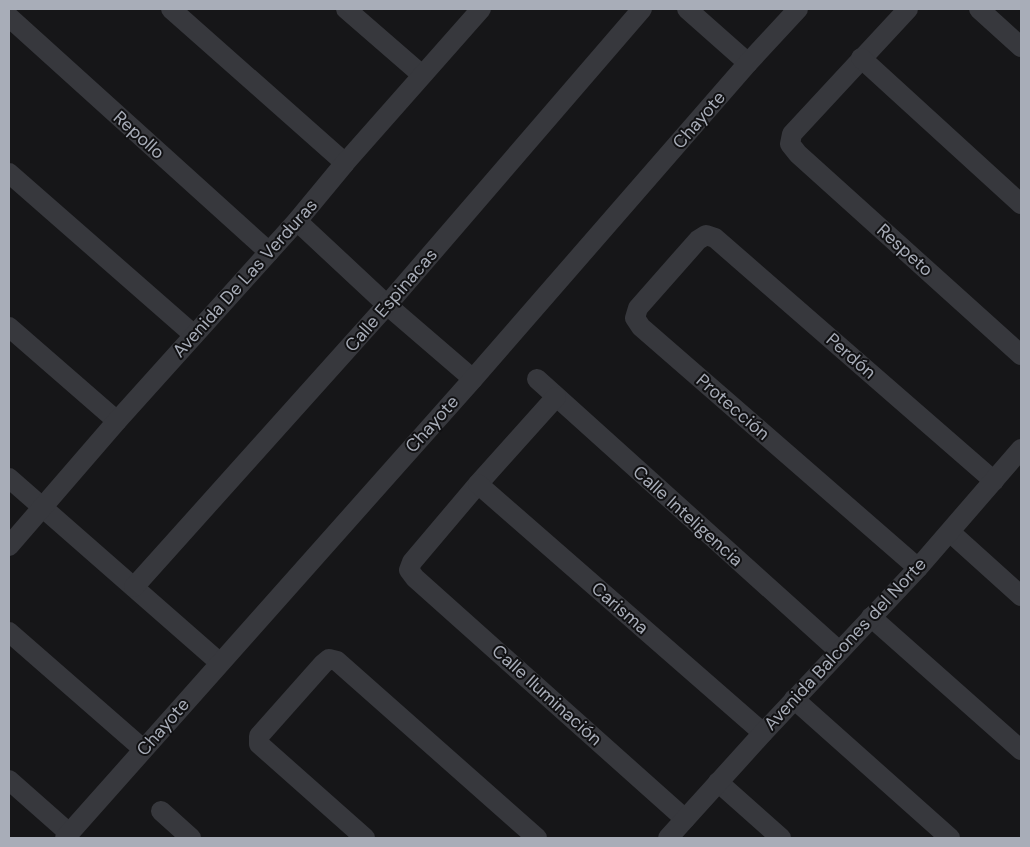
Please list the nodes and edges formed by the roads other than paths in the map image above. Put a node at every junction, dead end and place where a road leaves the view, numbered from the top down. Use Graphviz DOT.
graph roads {
  1 [pos="171,9"];
  2 [pos="346,9"];
  3 [pos="481,9"];
  4 [pos="642,9"];
  5 [pos="686,9"];
  6 [pos="798,9"];
  7 [pos="908,9"];
  8 [pos="979,9"];
  9 [pos="9,17"];
  10 [pos="1021,47"];
  11 [pos="861,58"];
  12 [pos="748,63"];
  13 [pos="422,75"];
  14 [pos="345,163"];
  15 [pos="9,173"];
  16 [pos="1021,204"];
  17 [pos="297,221"];
  18 [pos="706,235"];
  19 [pos="269,252"];
  20 [pos="388,305"];
  21 [pos="9,327"];
  22 [pos="194,335"];
  23 [pos="1021,355"];
  24 [pos="473,379"];
  25 [pos="537,379"];
  26 [pos="556,397"];
  27 [pos="117,421"];
  28 [pos="1021,449"];
  29 [pos="9,478"];
  30 [pos="994,481"];
  31 [pos="478,484"];
  32 [pos="42,508"];
  33 [pos="950,532"];
  34 [pos="9,546"];
  35 [pos="918,568"];
  36 [pos="134,587"];
  37 [pos="1021,596"];
  38 [pos="871,617"];
  39 [pos="9,632"];
  40 [pos="839,651"];
  41 [pos="219,662"];
  42 [pos="794,699"];
  43 [pos="763,733"];
  44 [pos="143,749"];
  45 [pos="1021,750"];
  46 [pos="9,780"];
  47 [pos="718,782"];
  48 [pos="161,811"];
  49 [pos="685,819"];
  50 [pos="67,835"];
  51 [pos="181,835"];
  52 [pos="365,838"];
  53 [pos="537,838"];
  54 [pos="668,838"];
  55 [pos="781,838"];
  56 [pos="950,838"];
  1 -- 14 [label="street"];
  2 -- 13 [label="street"];
  3 -- 13 [label="street, Avenida De Las Verduras"];
  4 -- 20 [label="street, Calle Espinacas"];
  5 -- 12 [label="street"];
  6 -- 12 [label="street, Chayote"];
  7 -- 11 [label="street"];
  8 -- 10 [label="street"];
  9 -- 19 [label="street, Repollo"];
  11 -- 16 [label="street"];
  11 -- 23 [label="street, Respeto"];
  12 -- 24 [label="street, Chayote"];
  13 -- 14 [label="street, Avenida De Las Verduras"];
  14 -- 17 [label="street, Avenida De Las Verduras"];
  15 -- 22 [label="street"];
  17 -- 19 [label="street, Avenida De Las Verduras"];
  17 -- 20 [label="street"];
  18 -- 30 [label="street, Perdón"];
  18 -- 35 [label="street, Protección"];
  19 -- 22 [label="street, Avenida De Las Verduras"];
  20 -- 24 [label="street"];
  20 -- 36 [label="street, Calle Espinacas"];
  21 -- 27 [label="street"];
  22 -- 27 [label="street, Avenida De Las Verduras"];
  24 -- 41 [label="street, Chayote"];
  25 -- 26 [label="street, Calle Inteligencia"];
  26 -- 31 [label="street"];
  26 -- 40 [label="street, Calle Inteligencia"];
  27 -- 32 [label="street, Avenida De Las Verduras"];
  28 -- 30 [label="street, Avenida Balcones del Norte"];
  29 -- 32 [label="street"];
  30 -- 33 [label="street, Avenida Balcones del Norte"];
  31 -- 43 [label="street, Carisma"];
  31 -- 49 [label="street, Calle Iluminación"];
  32 -- 34 [label="street, Avenida De Las Verduras"];
  32 -- 36 [label="street"];
  33 -- 35 [label="street, Avenida Balcones del Norte"];
  33 -- 37 [label="street"];
  35 -- 38 [label="street, Avenida Balcones del Norte"];
  36 -- 41 [label="street"];
  38 -- 40 [label="street, Avenida Balcones del Norte"];
  38 -- 45 [label="street"];
  39 -- 44 [label="street"];
  40 -- 42 [label="street, Avenida Balcones del Norte"];
  41 -- 44 [label="street, Chayote"];
  42 -- 43 [label="street, Avenida Balcones del Norte"];
  42 -- 56 [label="street"];
  43 -- 47 [label="street, Avenida Balcones del Norte"];
  44 -- 50 [label="street, Chayote"];
  46 -- 50 [label="street"];
  47 -- 49 [label="street, Avenida Balcones del Norte"];
  47 -- 55 [label="street"];
  48 -- 51 [label="street"];
  49 -- 54 [label="street, Avenida Balcones del Norte"];
  52 -- 53 [label="street"];
}
